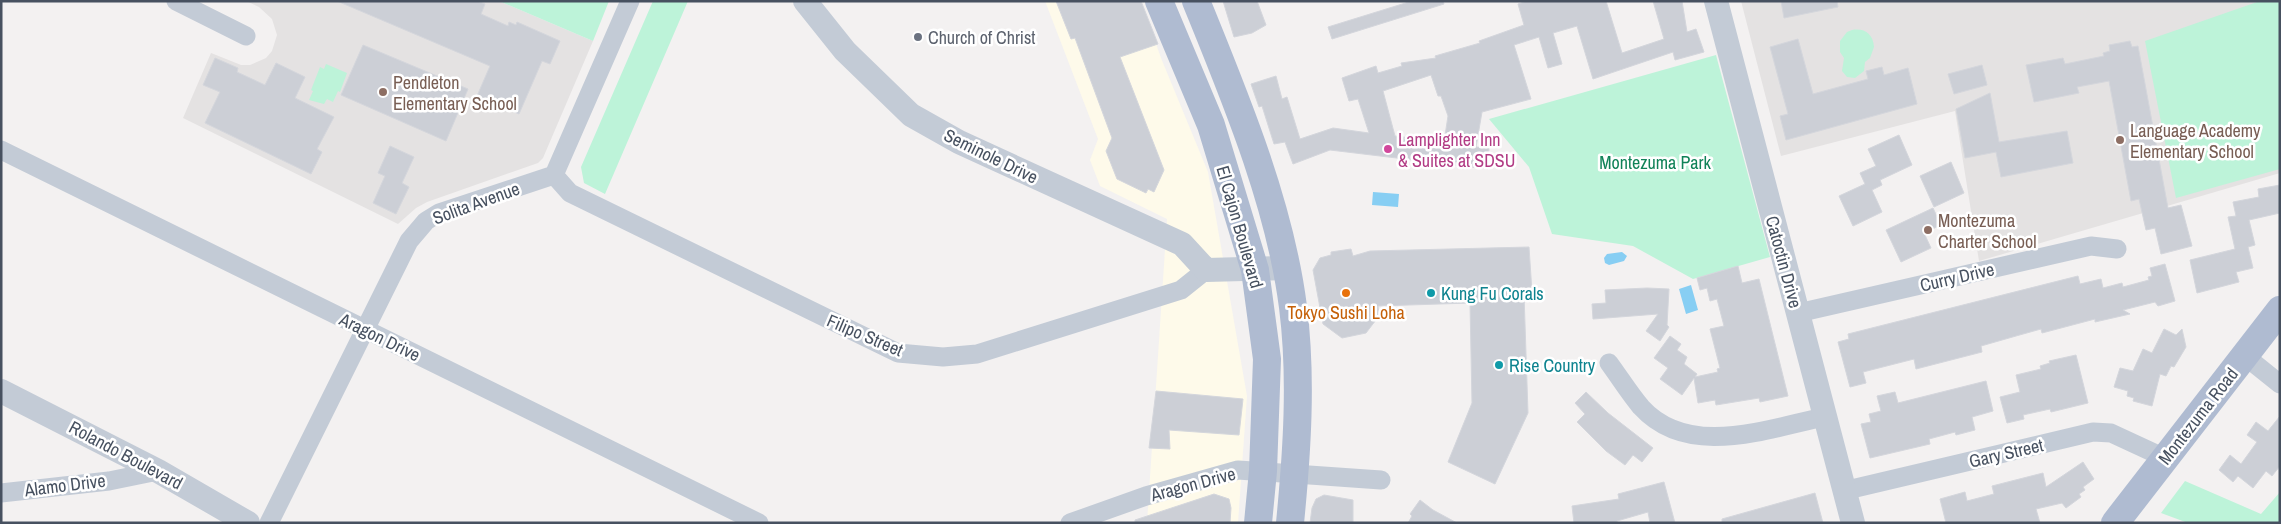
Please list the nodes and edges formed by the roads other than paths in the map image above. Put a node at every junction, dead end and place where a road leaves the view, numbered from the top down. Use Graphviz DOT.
graph roads {
  1 [pos="176,1"];
  2 [pos="630,1"];
  3 [pos="805,1"];
  4 [pos="1159,1"];
  5 [pos="1196,1"];
  6 [pos="1716,1"];
  7 [pos="246,36"];
  8 [pos="1,150"];
  9 [pos="554,175"];
  10 [pos="2117,249"];
  11 [pos="1286,268"];
  12 [pos="1206,270"];
  13 [pos="1255,270"];
  14 [pos="2280,310"];
  15 [pos="1798,313"];
  16 [pos="364,330"];
  17 [pos="2245,356"];
  18 [pos="1609,363"];
  19 [pos="2280,384"];
  20 [pos="1,391"];
  21 [pos="1824,417"];
  22 [pos="2165,458"];
  23 [pos="158,471"];
  24 [pos="1264,471"];
  25 [pos="1295,474"];
  26 [pos="1381,480"];
  27 [pos="1844,491"];
  28 [pos="1,493"];
  29 [pos="248,523"];
  30 [pos="269,523"];
  31 [pos="759,523"];
  32 [pos="1070,523"];
  33 [pos="1258,523"];
  34 [pos="1290,523"];
  35 [pos="1853,523"];
  36 [pos="2115,523"];
  1 -- 7 [label="street"];
  2 -- 9 [label="street"];
  3 -- 12 [label="street, Seminole Drive"];
  4 -- 13 [label="main road, El Cajon Boulevard"];
  5 -- 11 [label="main road, El Cajon Boulevard"];
  6 -- 15 [label="street, Catoctin Drive"];
  8 -- 16 [label="street, Aragon Drive"];
  9 -- 12 [label="street, Filipo Street"];
  9 -- 16 [label="street, Solita Avenue"];
  10 -- 15 [label="street, Curry Drive"];
  11 -- 13 [label="street"];
  11 -- 25 [label="main road, El Cajon Boulevard"];
  12 -- 13 [label="street"];
  13 -- 24 [label="main road, El Cajon Boulevard"];
  14 -- 17 [label="main road, Montezuma Road"];
  15 -- 21 [label="street, Catoctin Drive"];
  16 -- 30 [label="street, Solita Avenue"];
  16 -- 31 [label="street, Aragon Drive"];
  17 -- 19 [label="street"];
  17 -- 22 [label="main road, Montezuma Road"];
  18 -- 21 [label="street"];
  20 -- 23 [label="street, Rolando Boulevard"];
  21 -- 27 [label="street, Catoctin Drive"];
  22 -- 27 [label="street, Gary Street"];
  22 -- 36 [label="main road, Montezuma Road"];
  23 -- 28 [label="street, Alamo Drive"];
  23 -- 29 [label="street, Rolando Boulevard"];
  24 -- 25 [label="street, Aragon Drive"];
  24 -- 32 [label="street, Aragon Drive"];
  24 -- 33 [label="main road, El Cajon Boulevard"];
  25 -- 26 [label="street, Aragon Drive"];
  25 -- 34 [label="main road, El Cajon Boulevard"];
  27 -- 35 [label="street, Catoctin Drive"];
}
